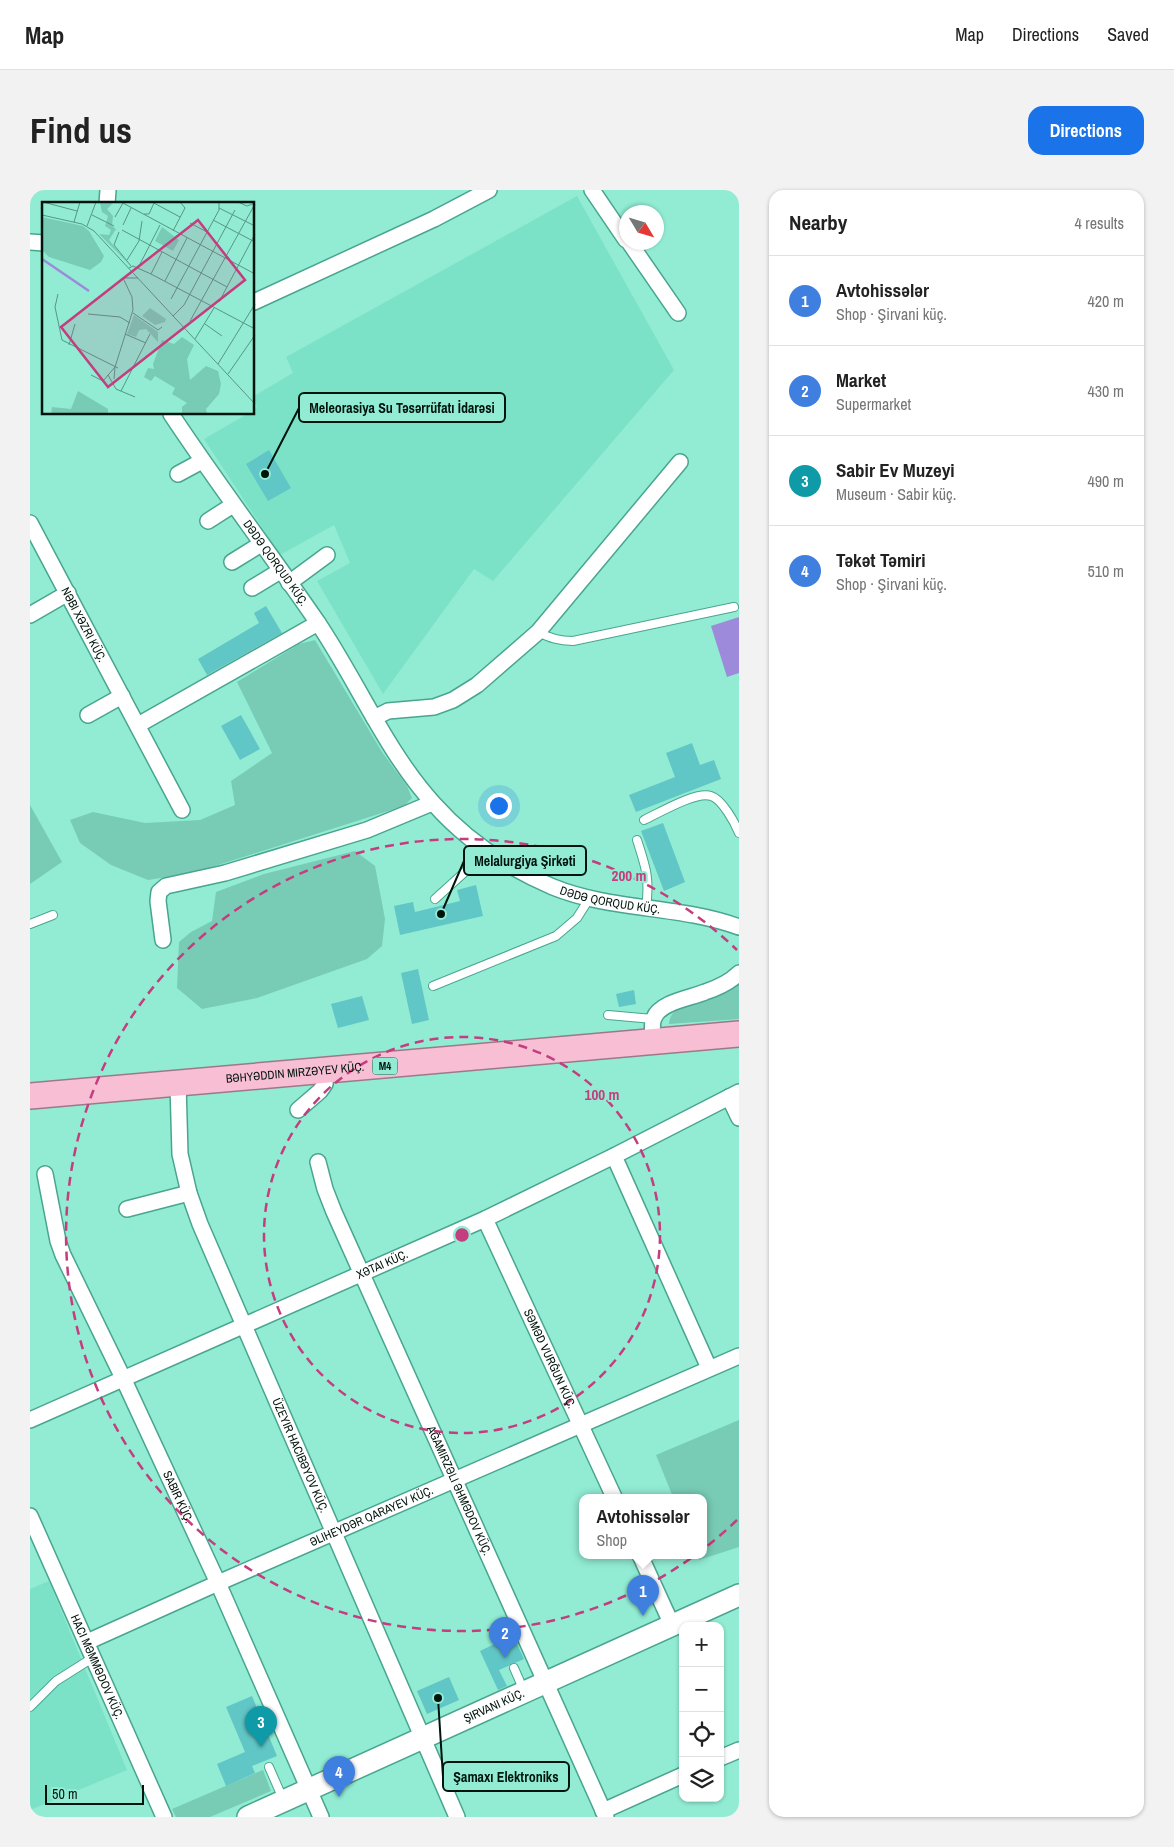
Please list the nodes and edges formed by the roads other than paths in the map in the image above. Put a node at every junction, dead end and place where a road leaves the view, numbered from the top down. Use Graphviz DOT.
graph roads {
  1 [pos="489,190"];
  2 [pos="592,190"];
  3 [pos="619,228"];
  4 [pos="634,250"];
  5 [pos="255,302"];
  6 [pos="678,313"];
  7 [pos="173,415"];
  8 [pos="202,461"];
  9 [pos="680,462"];
  10 [pos="178,474"];
  11 [pos="233,505"];
  12 [pos="208,521"];
  13 [pos="30,523"];
  14 [pos="261,544"];
  15 [pos="327,555"];
  16 [pos="232,562"];
  17 [pos="285,577"];
  18 [pos="252,588"];
  19 [pos="68,593"];
  20 [pos="734,607"];
  21 [pos="30,615"];
  22 [pos="318,623"];
  23 [pos="538,632"];
  24 [pos="122,696"];
  25 [pos="88,715"];
  26 [pos="374,718"];
  27 [pos="138,725"];
  28 [pos="432,803"];
  29 [pos="182,810"];
  30 [pos="644,820"];
  31 [pos="739,834"];
  32 [pos="637,840"];
  33 [pos="488,851"];
  34 [pos="589,898"];
  35 [pos="435,899"];
  36 [pos="646,908"];
  37 [pos="53,915"];
  38 [pos="30,924"];
  39 [pos="739,927"];
  40 [pos="163,940"];
  41 [pos="739,973"];
  42 [pos="433,986"];
  43 [pos="608,1015"];
  44 [pos="653,1030"];
  45 [pos="739,1034"];
  46 [pos="326,1071"];
  47 [pos="178,1084"];
  48 [pos="734,1094"];
  49 [pos="30,1096"];
  50 [pos="298,1110"];
  51 [pos="739,1118"];
  52 [pos="614,1156"];
  53 [pos="318,1162"];
  54 [pos="45,1174"];
  55 [pos="189,1193"];
  56 [pos="127,1210"];
  57 [pos="485,1219"];
  58 [pos="362,1273"];
  59 [pos="244,1325"];
  60 [pos="739,1356"];
  61 [pos="709,1368"];
  62 [pos="123,1378"];
  63 [pos="30,1420"];
  64 [pos="582,1425"];
  65 [pos="454,1480"];
  66 [pos="613,1494"];
  67 [pos="30,1516"];
  68 [pos="334,1533"];
  69 [pos="642,1559"];
  70 [pos="218,1583"];
  71 [pos="739,1595"];
  72 [pos="672,1625"];
  73 [pos="87,1642"];
  74 [pos="94,1657"];
  75 [pos="514,1668"];
  76 [pos="545,1682"];
  77 [pos="524,1692"];
  78 [pos="30,1707"];
  79 [pos="422,1739"];
  80 [pos="739,1750"];
  81 [pos="722,1757"];
  82 [pos="269,1767"];
  83 [pos="679,1777"];
  84 [pos="310,1789"];
  85 [pos="284,1801"];
  86 [pos="604,1814"];
  87 [pos="164,1817"];
  88 [pos="248,1817"];
  89 [pos="321,1817"];
  90 [pos="457,1817"];
  1 -- 5 [label="street"];
  2 -- 3 [label="street"];
  4 -- 6 [label="street"];
  7 -- 8 [label="street, DƏDƏ QORQUD KÜÇ."];
  8 -- 10 [label="street"];
  8 -- 11 [label="street, DƏDƏ QORQUD KÜÇ."];
  9 -- 23 [label="street"];
  11 -- 12 [label="street"];
  11 -- 14 [label="street, DƏDƏ QORQUD KÜÇ."];
  13 -- 19 [label="street, NƏBI XƏZRI KÜÇ."];
  14 -- 16 [label="street"];
  14 -- 17 [label="street, DƏDƏ QORQUD KÜÇ."];
  15 -- 17 [label="street"];
  17 -- 18 [label="street"];
  17 -- 22 [label="street, DƏDƏ QORQUD KÜÇ."];
  19 -- 21 [label="street"];
  19 -- 24 [label="street, NƏBI XƏZRI KÜÇ."];
  20 -- 23 [label="lane"];
  22 -- 26 [label="street, DƏDƏ QORQUD KÜÇ."];
  22 -- 27 [label="street"];
  23 -- 26 [label="street"];
  24 -- 25 [label="street"];
  24 -- 27 [label="street, NƏBI XƏZRI KÜÇ."];
  26 -- 28 [label="street, DƏDƏ QORQUD KÜÇ."];
  27 -- 29 [label="street, NƏBI XƏZRI KÜÇ."];
  28 -- 33 [label="street, DƏDƏ QORQUD KÜÇ."];
  28 -- 40 [label="street"];
  30 -- 31 [label="lane"];
  32 -- 36 [label="lane"];
  33 -- 34 [label="street, DƏDƏ QORQUD KÜÇ."];
  33 -- 35 [label="lane"];
  34 -- 36 [label="street, DƏDƏ QORQUD KÜÇ."];
  34 -- 42 [label="lane"];
  36 -- 39 [label="street, DƏDƏ QORQUD KÜÇ."];
  37 -- 38 [label="lane"];
  41 -- 44 [label="street"];
  43 -- 44 [label="lane"];
  44 -- 45 [label="highway, BƏHYƏDDIN MIRZƏYEV KÜÇ. / M4"];
  44 -- 46 [label="highway, BƏHYƏDDIN MIRZƏYEV KÜÇ. / M4"];
  46 -- 47 [label="highway, BƏHYƏDDIN MIRZƏYEV KÜÇ. / M4"];
  46 -- 50 [label="street"];
  47 -- 49 [label="highway, BƏHYƏDDIN MIRZƏYEV KÜÇ. / M4"];
  47 -- 55 [label="street"];
  48 -- 51 [label="street, XƏTAI KÜÇ."];
  48 -- 52 [label="street, XƏTAI KÜÇ."];
  52 -- 57 [label="street, XƏTAI KÜÇ."];
  52 -- 61 [label="street"];
  53 -- 58 [label="street, AĞAMIRZƏLI ƏHMƏDOV KÜÇ."];
  54 -- 62 [label="street, SABIR KÜÇ."];
  55 -- 56 [label="street"];
  55 -- 59 [label="street"];
  57 -- 58 [label="street, XƏTAI KÜÇ."];
  57 -- 64 [label="street, SƏMƏD VURĞUN KÜÇ."];
  58 -- 59 [label="street, XƏTAI KÜÇ."];
  58 -- 65 [label="street, AĞAMIRZƏLI ƏHMƏDOV KÜÇ."];
  59 -- 62 [label="street, XƏTAI KÜÇ."];
  59 -- 68 [label="street"];
  60 -- 61 [label="street, ƏLIHEYDƏR QARAYEV KÜÇ."];
  61 -- 64 [label="street, ƏLIHEYDƏR QARAYEV KÜÇ."];
  62 -- 63 [label="street, XƏTAI KÜÇ."];
  62 -- 70 [label="street, SABIR KÜÇ."];
  64 -- 65 [label="street, ƏLIHEYDƏR QARAYEV KÜÇ."];
  64 -- 66 [label="street, SƏMƏD VURĞUN KÜÇ."];
  65 -- 68 [label="street, ƏLIHEYDƏR QARAYEV KÜÇ."];
  65 -- 76 [label="street, AĞAMIRZƏLI ƏHMƏDOV KÜÇ."];
  67 -- 73 [label="street"];
  68 -- 70 [label="street, ƏLIHEYDƏR QARAYEV KÜÇ."];
  68 -- 79 [label="street"];
  69 -- 72 [label="street"];
  70 -- 73 [label="street, ƏLIHEYDƏR QARAYEV KÜÇ."];
  70 -- 84 [label="street, SABIR KÜÇ."];
  71 -- 72 [label="main road, ŞIRVANI KÜÇ."];
  72 -- 76 [label="main road, ŞIRVANI KÜÇ."];
  73 -- 74 [label="street"];
  74 -- 78 [label="lane"];
  74 -- 87 [label="street"];
  75 -- 77 [label="lane"];
  76 -- 77 [label="main road, ŞIRVANI KÜÇ."];
  76 -- 86 [label="street, AĞAMIRZƏLI ƏHMƏDOV KÜÇ."];
  77 -- 79 [label="main road, ŞIRVANI KÜÇ."];
  79 -- 84 [label="main road, ŞIRVANI KÜÇ."];
  79 -- 90 [label="street"];
  80 -- 81 [label="street"];
  82 -- 85 [label="lane"];
  83 -- 86 [label="street"];
  84 -- 85 [label="main road, ŞIRVANI KÜÇ."];
  84 -- 89 [label="street, SABIR KÜÇ."];
  85 -- 88 [label="main road, ŞIRVANI KÜÇ."];
}
